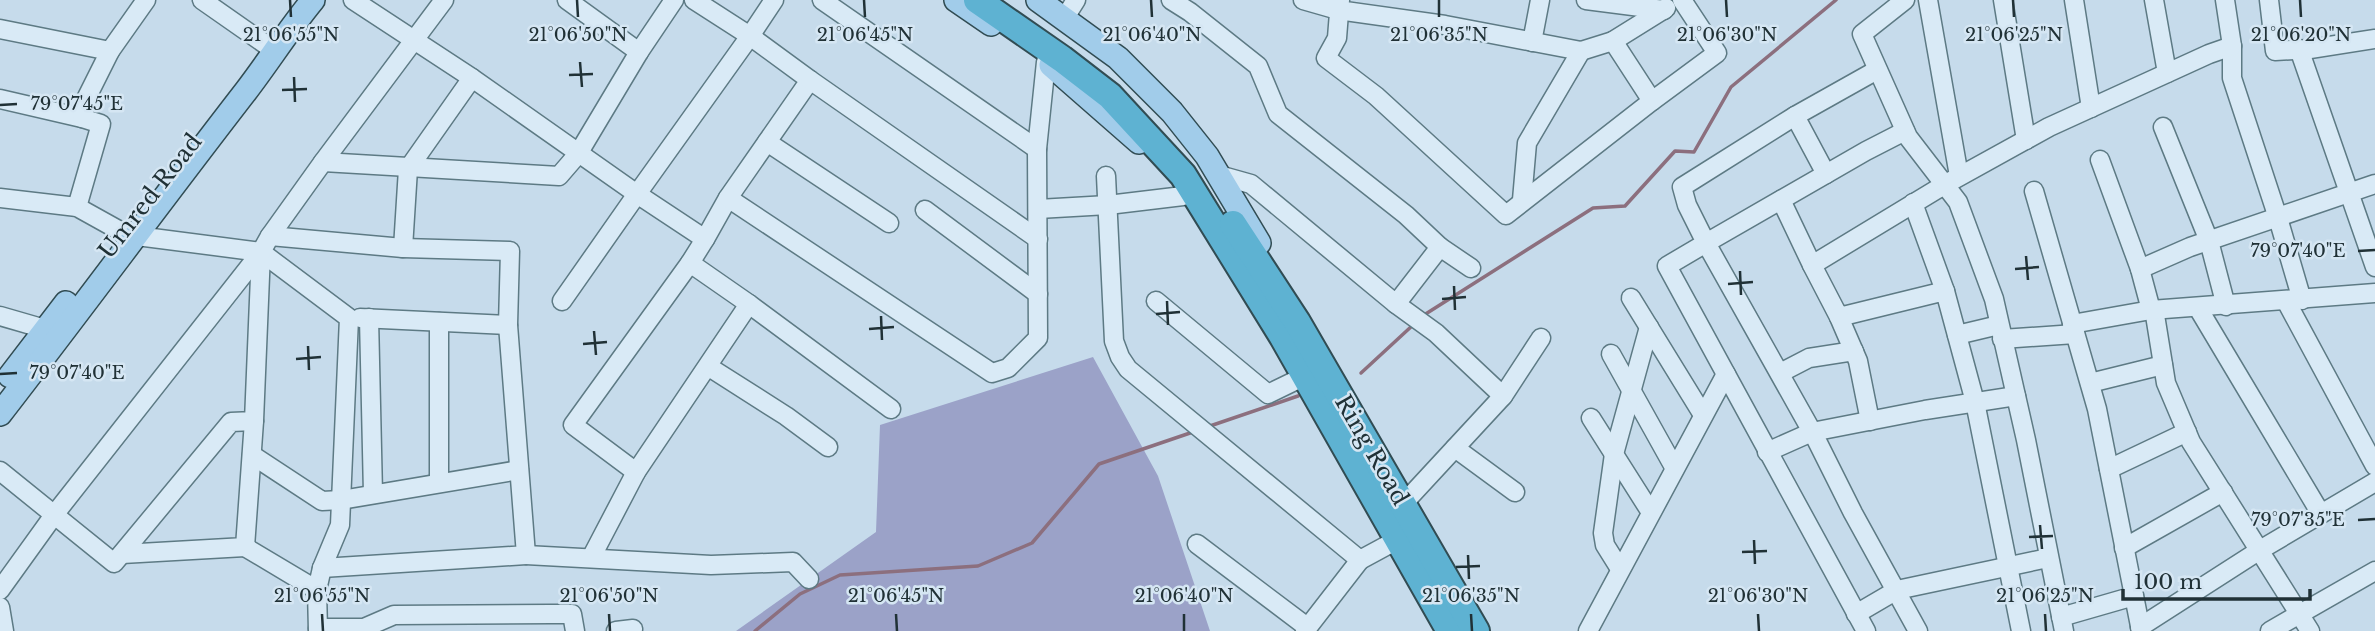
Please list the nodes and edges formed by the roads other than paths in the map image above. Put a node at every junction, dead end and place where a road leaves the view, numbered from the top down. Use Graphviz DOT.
graph roads {
  1 [pos="146,0"];
  2 [pos="202,0"];
  3 [pos="300,0"];
  4 [pos="313,0"];
  5 [pos="353,0"];
  6 [pos="444,0"];
  7 [pos="567,0"];
  8 [pos="674,0"];
  9 [pos="694,0"];
  10 [pos="774,0"];
  11 [pos="822,0"];
  12 [pos="956,0"];
  13 [pos="977,0"];
  14 [pos="1007,0"];
  15 [pos="1038,0"];
  16 [pos="1171,0"];
  17 [pos="1303,0"];
  18 [pos="1540,0"];
  19 [pos="1586,0"];
  20 [pos="1905,0"];
  21 [pos="1928,0"];
  22 [pos="2003,0"];
  23 [pos="2074,0"];
  24 [pos="2154,0"];
  25 [pos="2225,0"];
  26 [pos="2269,0"];
  27 [pos="1674,3"];
  28 [pos="1339,5"];
  29 [pos="1070,9"];
  30 [pos="0,29"];
  31 [pos="750,37"];
  32 [pos="414,40"];
  33 [pos="2375,40"];
  34 [pos="1532,41"];
  35 [pos="1613,41"];
  36 [pos="2232,46"];
  37 [pos="271,49"];
  38 [pos="2299,49"];
  39 [pos="110,51"];
  40 [pos="1581,51"];
  41 [pos="639,52"];
  42 [pos="1046,62"];
  43 [pos="1877,70"];
  44 [pos="2167,74"];
  45 [pos="472,78"];
  46 [pos="810,80"];
  47 [pos="0,99"];
  48 [pos="1652,101"];
  49 [pos="2091,108"];
  50 [pos="1795,116"];
  51 [pos="82,118"];
  52 [pos="2163,127"];
  53 [pos="1905,131"];
  54 [pos="2026,140"];
  55 [pos="767,142"];
  56 [pos="1037,149"];
  57 [pos="578,154"];
  58 [pos="2100,160"];
  59 [pos="323,162"];
  60 [pos="408,169"];
  61 [pos="1826,174"];
  62 [pos="1219,175"];
  63 [pos="1106,176"];
  64 [pos="1952,180"];
  65 [pos="2375,184"];
  66 [pos="2034,191"];
  67 [pos="2349,193"];
  68 [pos="637,194"];
  69 [pos="1183,196"];
  70 [pos="0,198"];
  71 [pos="728,198"];
  72 [pos="1522,200"];
  73 [pos="1781,200"];
  74 [pos="1913,203"];
  75 [pos="1108,205"];
  76 [pos="77,207"];
  77 [pos="1038,209"];
  78 [pos="925,210"];
  79 [pos="2278,218"];
  80 [pos="889,223"];
  81 [pos="130,234"];
  82 [pos="705,239"];
  83 [pos="1038,239"];
  84 [pos="2209,241"];
  85 [pos="1706,243"];
  86 [pos="266,244"];
  87 [pos="1440,247"];
  88 [pos="403,248"];
  89 [pos="2374,260"];
  90 [pos="690,263"];
  91 [pos="1812,265"];
  92 [pos="1471,268"];
  93 [pos="2140,269"];
  94 [pos="1256,277"];
  95 [pos="1945,291"];
  96 [pos="2375,293"];
  97 [pos="1038,294"];
  98 [pos="1631,298"];
  99 [pos="2294,300"];
  100 [pos="562,301"];
  101 [pos="1156,301"];
  102 [pos="749,304"];
  103 [pos="1396,304"];
  104 [pos="2226,306"];
  105 [pos="2199,308"];
  106 [pos="2152,309"];
  107 [pos="0,316"];
  108 [pos="1839,317"];
  109 [pos="349,318"];
  110 [pos="369,318"];
  111 [pos="439,322"];
  112 [pos="508,325"];
  113 [pos="1649,327"];
  114 [pos="45,329"];
  115 [pos="2074,329"];
  116 [pos="2000,332"];
  117 [pos="1957,335"];
  118 [pos="1541,338"];
  119 [pos="1854,351"];
  120 [pos="1611,354"];
  121 [pos="2163,365"];
  122 [pos="709,367"];
  123 [pos="1780,373"];
  124 [pos="1726,374"];
  125 [pos="1305,376"];
  126 [pos="2090,383"];
  127 [pos="1630,389"];
  128 [pos="1503,396"];
  129 [pos="2016,396"];
  130 [pos="3,399"];
  131 [pos="1975,402"];
  132 [pos="891,409"];
  133 [pos="1703,415"];
  134 [pos="1591,418"];
  135 [pos="254,421"];
  136 [pos="1870,421"];
  137 [pos="1812,432"];
  138 [pos="2187,432"];
  139 [pos="828,447"];
  140 [pos="1455,448"];
  141 [pos="1768,452"];
  142 [pos="1614,454"];
  143 [pos="252,455"];
  144 [pos="2375,466"];
  145 [pos="1674,467"];
  146 [pos="2109,469"];
  147 [pos="519,470"];
  148 [pos="0,471"];
  149 [pos="636,472"];
  150 [pos="439,482"];
  151 [pos="2375,482"];
  152 [pos="1515,492"];
  153 [pos="2223,492"];
  154 [pos="373,494"];
  155 [pos="341,500"];
  156 [pos="1404,503"];
  157 [pos="1650,511"];
  158 [pos="2321,514"];
  159 [pos="54,515"];
  160 [pos="1397,540"];
  161 [pos="1197,544"];
  162 [pos="245,547"];
  163 [pos="2124,548"];
  164 [pos="2260,550"];
  165 [pos="122,554"];
  166 [pos="526,555"];
  167 [pos="591,558"];
  168 [pos="2048,558"];
  169 [pos="1360,560"];
  170 [pos="2008,567"];
  171 [pos="322,568"];
  172 [pos="1620,569"];
  173 [pos="2375,570"];
  174 [pos="809,579"];
  175 [pos="0,590"];
  176 [pos="317,590"];
  177 [pos="1896,590"];
  178 [pos="2134,596"];
  179 [pos="0,607"];
  180 [pos="2300,613"];
  181 [pos="1856,614"];
  182 [pos="2063,624"];
  183 [pos="318,629"];
  184 [pos="1306,629"];
  185 [pos="2141,629"];
  186 [pos="4,631"];
  187 [pos="575,631"];
  188 [pos="1450,631"];
  189 [pos="1476,631"];
  190 [pos="1588,631"];
  191 [pos="1866,631"];
  192 [pos="1919,631"];
  193 [pos="2021,631"];
  194 [pos="2270,631"];
  195 [pos="2309,631"];
  1 -- 39 [label="street"];
  2 -- 37 [label="street"];
  3 -- 37 [label="main road, Umred Road"];
  4 -- 37 [label="main road"];
  5 -- 32 [label="street"];
  6 -- 32 [label="street"];
  7 -- 41 [label="street"];
  8 -- 41 [label="street"];
  9 -- 31 [label="street"];
  10 -- 31 [label="street"];
  11 -- 56 [label="street"];
  12 -- 42 [label="main road"];
  13 -- 94 [label="highway"];
  14 -- 94 [label="highway"];
  15 -- 29 [label="main road"];
  16 -- 87 [label="street"];
  17 -- 28 [label="street"];
  18 -- 34 [label="street"];
  19 -- 27 [label="street"];
  20 -- 43 [label="street"];
  21 -- 64 [label="street"];
  22 -- 54 [label="street"];
  23 -- 49 [label="street"];
  24 -- 44 [label="street"];
  25 -- 36 [label="street"];
  26 -- 38 [label="street"];
  27 -- 35 [label="street"];
  27 -- 48 [label="street"];
  28 -- 34 [label="street"];
  28 -- 72 [label="street"];
  29 -- 62 [label="main road"];
  30 -- 39 [label="street"];
  31 -- 46 [label="street"];
  31 -- 68 [label="street"];
  32 -- 45 [label="street"];
  32 -- 59 [label="street"];
  33 -- 38 [label="street"];
  34 -- 40 [label="street"];
  35 -- 40 [label="street"];
  35 -- 48 [label="street"];
  36 -- 44 [label="street"];
  36 -- 79 [label="street"];
  37 -- 81 [label="main road, Umred Road"];
  38 -- 67 [label="street"];
  39 -- 51 [label="street"];
  40 -- 72 [label="street"];
  41 -- 57 [label="street"];
  42 -- 56 [label="street"];
  42 -- 69 [label="main road"];
  43 -- 50 [label="street"];
  43 -- 53 [label="street"];
  44 -- 49 [label="street"];
  45 -- 57 [label="street"];
  45 -- 60 [label="street"];
  46 -- 55 [label="street"];
  46 -- 83 [label="street"];
  47 -- 51 [label="street"];
  48 -- 72 [label="street"];
  49 -- 54 [label="street"];
  50 -- 61 [label="street"];
  50 -- 85 [label="street"];
  51 -- 76 [label="street"];
  52 -- 84 [label="street"];
  53 -- 61 [label="street"];
  53 -- 64 [label="street"];
  54 -- 64 [label="street"];
  55 -- 71 [label="street"];
  55 -- 80 [label="street"];
  56 -- 77 [label="street"];
  57 -- 60 [label="street"];
  57 -- 68 [label="street"];
  58 -- 93 [label="street"];
  59 -- 60 [label="street"];
  59 -- 86 [label="street"];
  60 -- 88 [label="street"];
  61 -- 73 [label="street"];
  62 -- 94 [label="main road"];
  62 -- 103 [label="street"];
  63 -- 75 [label="street"];
  64 -- 74 [label="street"];
  64 -- 116 [label="street"];
  65 -- 67 [label="street"];
  66 -- 115 [label="street"];
  67 -- 79 [label="street"];
  67 -- 89 [label="street"];
  68 -- 82 [label="street"];
  68 -- 100 [label="street"];
  69 -- 75 [label="street"];
  69 -- 94 [label="main road"];
  70 -- 76 [label="street"];
  71 -- 82 [label="street"];
  71 -- 97 [label="street"];
  73 -- 85 [label="street"];
  73 -- 91 [label="street"];
  74 -- 91 [label="street"];
  74 -- 95 [label="street"];
  75 -- 77 [label="street"];
  75 -- 169 [label="street"];
  76 -- 81 [label="street"];
  77 -- 83 [label="street"];
  78 -- 97 [label="street"];
  79 -- 84 [label="street"];
  79 -- 99 [label="street"];
  81 -- 86 [label="street"];
  81 -- 114 [label="main road, Umred Road"];
  81 -- 130 [label="main road"];
  82 -- 90 [label="street"];
  83 -- 97 [label="street"];
  84 -- 93 [label="street"];
  84 -- 104 [label="street"];
  85 -- 123 [label="street"];
  85 -- 124 [label="street"];
  86 -- 88 [label="street"];
  86 -- 109 [label="street"];
  86 -- 135 [label="street"];
  86 -- 159 [label="street"];
  87 -- 92 [label="street"];
  87 -- 103 [label="street"];
  88 -- 112 [label="street"];
  90 -- 102 [label="street"];
  90 -- 149 [label="street"];
  91 -- 108 [label="street"];
  93 -- 106 [label="street"];
  94 -- 125 [label="highway, Ring Road"];
  94 -- 156 [label="highway, Ring Road"];
  95 -- 108 [label="street"];
  95 -- 117 [label="street"];
  96 -- 99 [label="street"];
  98 -- 113 [label="street"];
  99 -- 104 [label="street"];
  99 -- 144 [label="street"];
  101 -- 125 [label="street"];
  102 -- 122 [label="street"];
  102 -- 132 [label="street"];
  103 -- 128 [label="street"];
  104 -- 105 [label="street"];
  105 -- 106 [label="street"];
  105 -- 158 [label="street"];
  106 -- 115 [label="street"];
  106 -- 121 [label="street"];
  107 -- 114 [label="street"];
  108 -- 119 [label="street"];
  109 -- 110 [label="street"];
  109 -- 155 [label="street"];
  110 -- 111 [label="street"];
  110 -- 154 [label="street"];
  111 -- 112 [label="street"];
  111 -- 150 [label="street"];
  112 -- 147 [label="street"];
  113 -- 127 [label="street"];
  113 -- 133 [label="street"];
  114 -- 130 [label="main road, Umred Road"];
  115 -- 116 [label="street"];
  115 -- 126 [label="street"];
  116 -- 117 [label="street"];
  116 -- 129 [label="street"];
  117 -- 131 [label="street"];
  118 -- 128 [label="street"];
  119 -- 123 [label="street"];
  119 -- 136 [label="street"];
  120 -- 127 [label="street"];
  121 -- 126 [label="street"];
  121 -- 138 [label="street"];
  122 -- 139 [label="street"];
  122 -- 149 [label="street"];
  123 -- 137 [label="street"];
  124 -- 133 [label="street"];
  124 -- 141 [label="street"];
  125 -- 160 [label="highway, Ring Road"];
  126 -- 146 [label="street"];
  127 -- 142 [label="street"];
  127 -- 145 [label="street"];
  128 -- 140 [label="street"];
  129 -- 131 [label="street"];
  129 -- 168 [label="street"];
  131 -- 136 [label="street"];
  131 -- 170 [label="street"];
  133 -- 145 [label="street"];
  134 -- 142 [label="street"];
  135 -- 143 [label="street"];
  135 -- 165 [label="street"];
  136 -- 137 [label="street"];
  137 -- 141 [label="street"];
  137 -- 177 [label="street"];
  138 -- 146 [label="street"];
  138 -- 153 [label="street"];
  140 -- 152 [label="street"];
  140 -- 156 [label="street"];
  141 -- 181 [label="street"];
  142 -- 157 [label="street"];
  142 -- 172 [label="street"];
  143 -- 155 [label="street"];
  143 -- 162 [label="street"];
  145 -- 157 [label="street"];
  146 -- 163 [label="street"];
  147 -- 150 [label="street"];
  147 -- 166 [label="street"];
  148 -- 159 [label="street"];
  149 -- 167 [label="street"];
  150 -- 154 [label="street"];
  151 -- 158 [label="street"];
  153 -- 163 [label="street"];
  153 -- 164 [label="street"];
  154 -- 155 [label="street"];
  155 -- 171 [label="street"];
  156 -- 189 [label="highway, Ring Road"];
  157 -- 172 [label="street"];
  158 -- 164 [label="street"];
  159 -- 165 [label="street"];
  159 -- 175 [label="street"];
  160 -- 169 [label="street"];
  160 -- 188 [label="highway, Ring Road"];
  161 -- 184 [label="street"];
  162 -- 165 [label="street"];
  162 -- 176 [label="street"];
  163 -- 178 [label="street"];
  164 -- 180 [label="street"];
  164 -- 185 [label="street"];
  166 -- 167 [label="street"];
  166 -- 171 [label="street"];
  167 -- 174 [label="street"];
  168 -- 170 [label="street"];
  168 -- 182 [label="street"];
  169 -- 184 [label="street"];
  170 -- 177 [label="street"];
  170 -- 193 [label="street"];
  171 -- 176 [label="street"];
  172 -- 190 [label="street"];
  173 -- 180 [label="street"];
  176 -- 183 [label="street"];
  177 -- 181 [label="street"];
  177 -- 192 [label="street"];
  178 -- 182 [label="street"];
  178 -- 185 [label="street"];
  179 -- 186 [label="street"];
  180 -- 194 [label="street"];
  180 -- 195 [label="street"];
  181 -- 191 [label="street"];
  183 -- 187 [label="street"];
}
